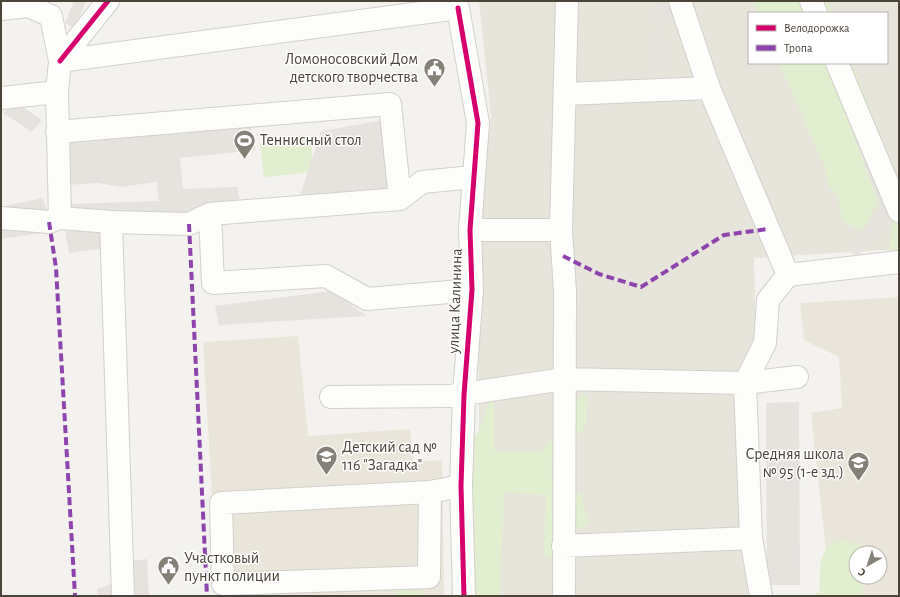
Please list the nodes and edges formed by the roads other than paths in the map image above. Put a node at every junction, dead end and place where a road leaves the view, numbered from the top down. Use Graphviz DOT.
graph roads {
  1 [pos="108,1"];
  2 [pos="567,1"];
  3 [pos="680,1"];
  4 [pos="811,1"];
  5 [pos="1,9"];
  6 [pos="50,9"];
  7 [pos="373,10"];
  8 [pos="816,12"];
  9 [pos="60,61"];
  10 [pos="837,64"];
  11 [pos="709,88"];
  12 [pos="57,92"];
  13 [pos="565,94"];
  14 [pos="1,98"];
  15 [pos="57,132"];
  16 [pos="474,177"];
  17 [pos="400,199"];
  18 [pos="899,211"];
  19 [pos="210,214"];
  20 [pos="1,218"];
  21 [pos="60,218"];
  22 [pos="112,222"];
  23 [pos="470,230"];
  24 [pos="561,230"];
  25 [pos="899,262"];
  26 [pos="788,276"];
  27 [pos="472,290"];
  28 [pos="797,377"];
  29 [pos="564,379"];
  30 [pos="745,383"];
  31 [pos="464,395"];
  32 [pos="331,397"];
  33 [pos="462,486"];
  34 [pos="430,492"];
  35 [pos="751,538"];
  36 [pos="563,546"];
  37 [pos="224,590"];
  38 [pos="123,596"];
  39 [pos="464,596"];
  40 [pos="564,596"];
  41 [pos="761,596"];
  1 -- 9 [label="street"];
  2 -- 13 [label="street"];
  3 -- 11 [label="street"];
  4 -- 8 [label="street"];
  5 -- 6 [label="street"];
  6 -- 9 [label="street"];
  7 -- 9 [label="street"];
  7 -- 16 [label="street, улица Калинина"];
  9 -- 12 [label="street"];
  10 -- 18 [label="street"];
  11 -- 13 [label="street"];
  11 -- 26 [label="street"];
  12 -- 14 [label="street"];
  12 -- 15 [label="street"];
  13 -- 24 [label="street"];
  15 -- 17 [label="street"];
  15 -- 21 [label="street"];
  16 -- 17 [label="street"];
  16 -- 23 [label="street, улица Калинина"];
  17 -- 19 [label="street"];
  19 -- 22 [label="street"];
  19 -- 27 [label="street"];
  20 -- 21 [label="street"];
  21 -- 22 [label="street"];
  22 -- 38 [label="street"];
  23 -- 24 [label="street"];
  23 -- 27 [label="street, улица Калинина"];
  24 -- 29 [label="street"];
  25 -- 26 [label="street"];
  26 -- 30 [label="street"];
  27 -- 31 [label="street, улица Калинина"];
  28 -- 30 [label="street"];
  29 -- 30 [label="street"];
  29 -- 31 [label="street"];
  29 -- 36 [label="street"];
  30 -- 35 [label="street"];
  31 -- 32 [label="street"];
  31 -- 33 [label="street, улица Калинина"];
  33 -- 34 [label="street"];
  33 -- 39 [label="street, улица Калинина"];
  34 -- 37 [label="street"];
  34 -- 37 [label="street"];
  35 -- 36 [label="street"];
  35 -- 41 [label="street"];
  36 -- 40 [label="street"];
}
